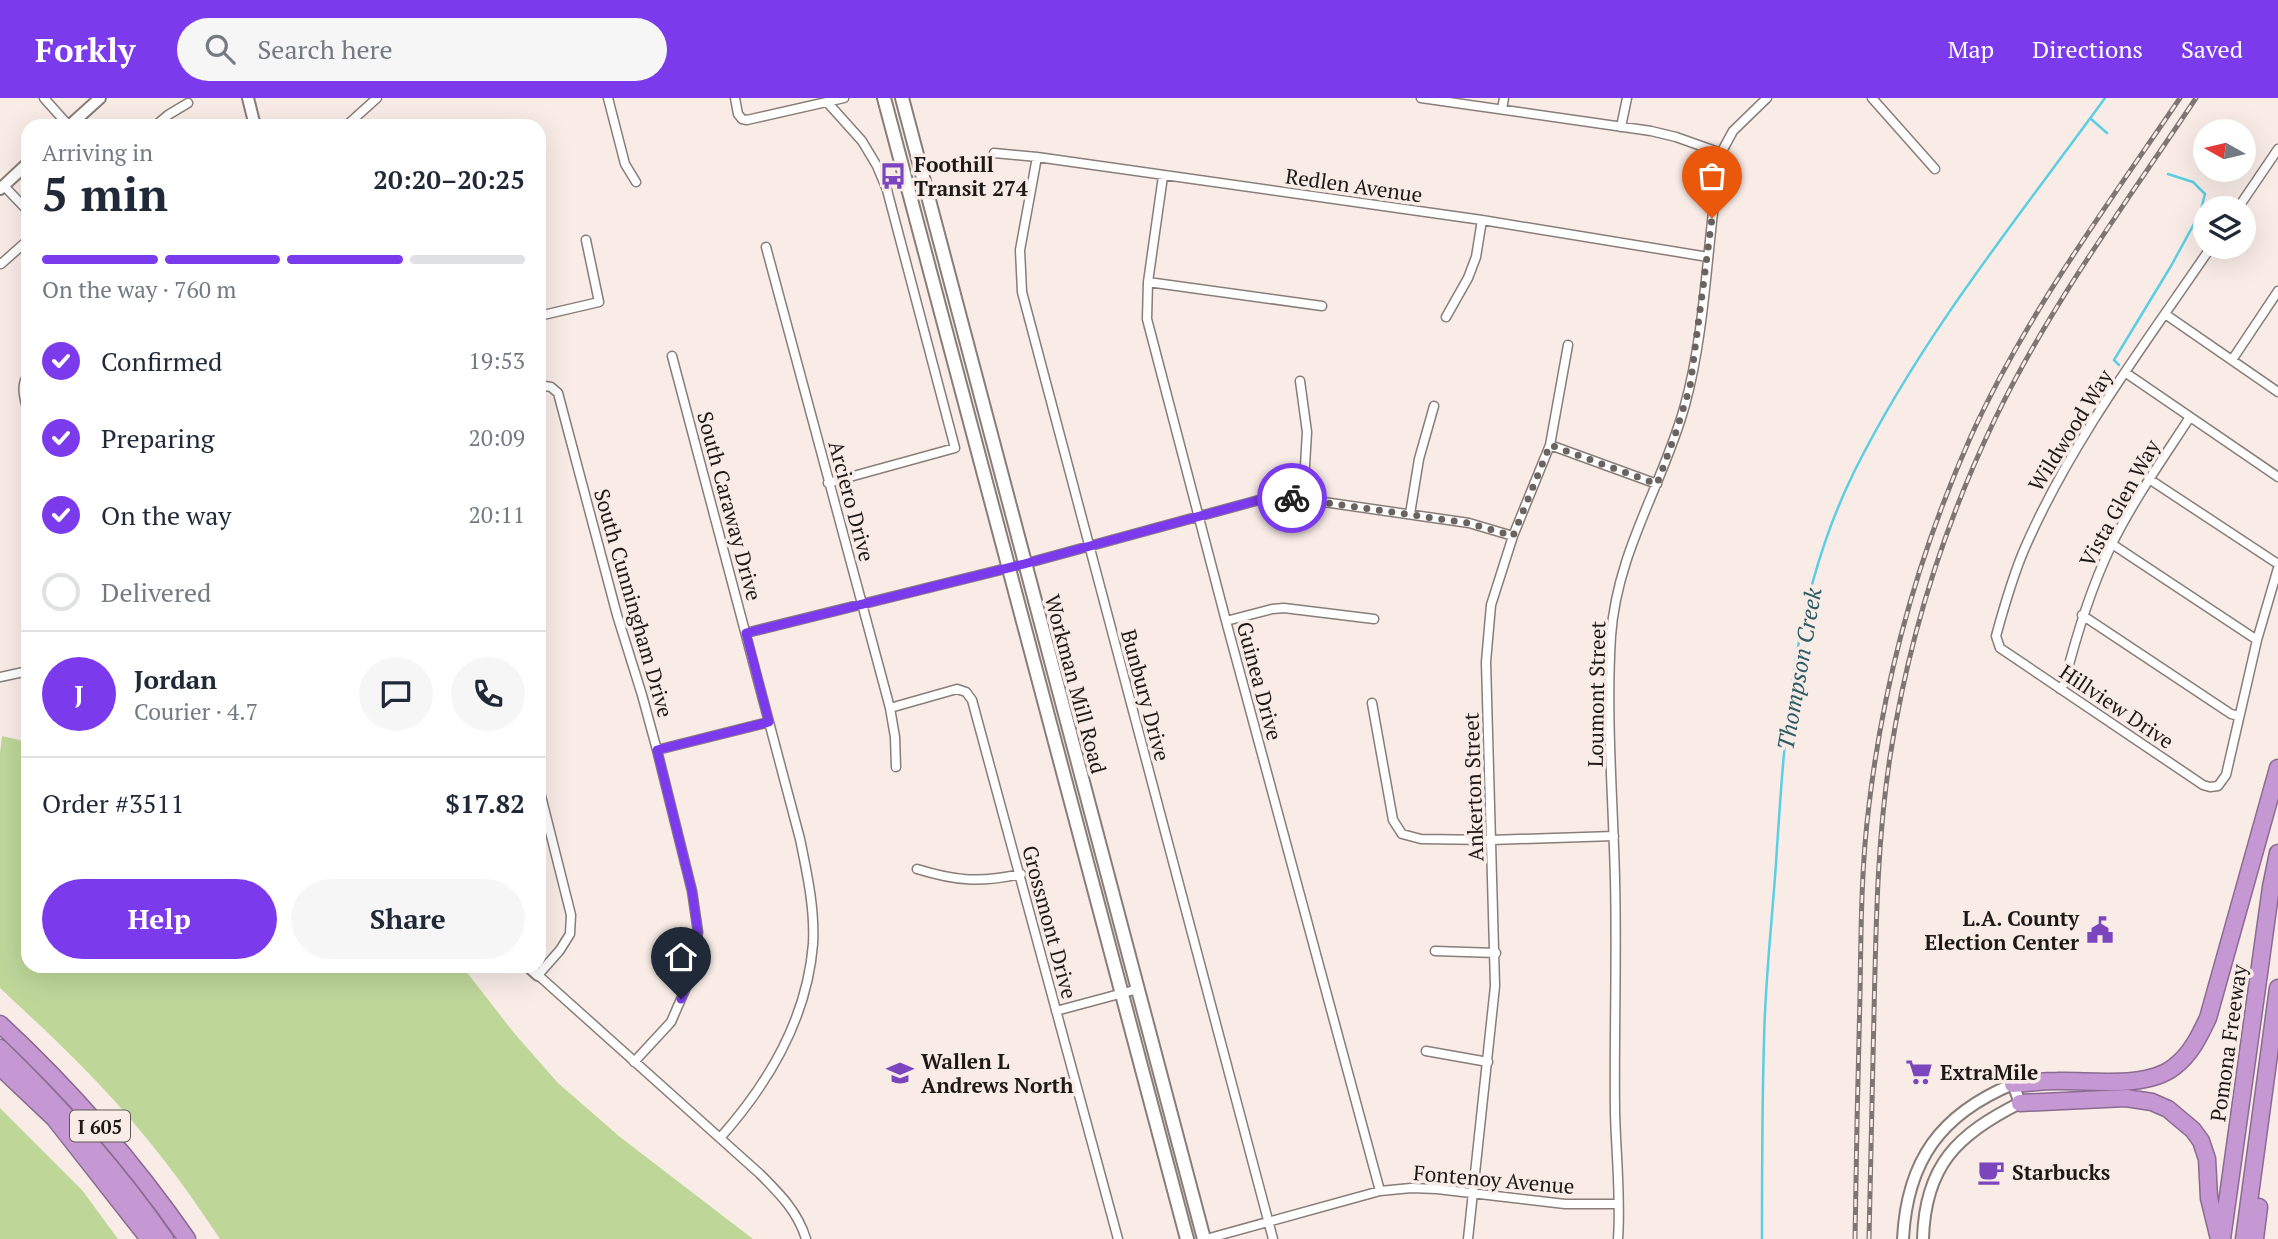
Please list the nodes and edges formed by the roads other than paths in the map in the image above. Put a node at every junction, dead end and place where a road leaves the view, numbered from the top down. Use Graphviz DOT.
graph roads {
  1 [pos="44,98"];
  2 [pos="100,98"];
  3 [pos="248,98"];
  4 [pos="377,98"];
  5 [pos="608,98"];
  6 [pos="734,98"];
  7 [pos="844,98"];
  8 [pos="884,98"];
  9 [pos="902,98"];
  10 [pos="1420,98"];
  11 [pos="1504,98"];
  12 [pos="1627,98"];
  13 [pos="1767,98"];
  14 [pos="1872,98"];
  15 [pos="828,102"];
  16 [pos="188,103"];
  17 [pos="1502,109"];
  18 [pos="63,119"];
  19 [pos="77,119"];
  20 [pos="163,119"];
  21 [pos="253,119"];
  22 [pos="354,119"];
  23 [pos="1621,127"];
  24 [pos="2278,149"];
  25 [pos="994,153"];
  26 [pos="1721,153"];
  27 [pos="1037,157"];
  28 [pos="1935,169"];
  29 [pos="21,170"];
  30 [pos="1163,176"];
  31 [pos="636,182"];
  32 [pos="2,188"];
  33 [pos="2246,196"];
  34 [pos="21,205"];
  35 [pos="1482,220"];
  36 [pos="586,240"];
  37 [pos="21,246"];
  38 [pos="766,247"];
  39 [pos="1708,257"];
  40 [pos="2203,259"];
  41 [pos="1,264"];
  42 [pos="1148,282"];
  43 [pos="2278,291"];
  44 [pos="2274,304"];
  45 [pos="1322,306"];
  46 [pos="546,314"];
  47 [pos="2165,314"];
  48 [pos="1446,317"];
  49 [pos="1568,345"];
  50 [pos="672,356"];
  51 [pos="2232,360"];
  52 [pos="2126,373"];
  53 [pos="1300,382"];
  54 [pos="546,387"];
  55 [pos="2278,392"];
  56 [pos="1434,406"];
  57 [pos="2190,417"];
  58 [pos="1550,445"];
  59 [pos="2278,477"];
  60 [pos="2149,479"];
  61 [pos="828,483"];
  62 [pos="1657,484"];
  63 [pos="1303,499"];
  64 [pos="1410,514"];
  65 [pos="1198,517"];
  66 [pos="1513,536"];
  67 [pos="2112,544"];
  68 [pos="1088,546"];
  69 [pos="1024,564"];
  70 [pos="2278,566"];
  71 [pos="1008,568"];
  72 [pos="862,603"];
  73 [pos="2082,615"];
  74 [pos="1374,619"];
  75 [pos="1226,621"];
  76 [pos="746,633"];
  77 [pos="2257,640"];
  78 [pos="2000,648"];
  79 [pos="21,672"];
  80 [pos="0,677"];
  81 [pos="2060,689"];
  82 [pos="1372,703"];
  83 [pos="890,708"];
  84 [pos="2239,716"];
  85 [pos="769,722"];
  86 [pos="657,750"];
  87 [pos="896,766"];
  88 [pos="2278,768"];
  89 [pos="546,816"];
  90 [pos="1614,836"];
  91 [pos="1491,839"];
  92 [pos="2278,853"];
  93 [pos="917,869"];
  94 [pos="1021,874"];
  95 [pos="1435,951"];
  96 [pos="1496,953"];
  97 [pos="546,966"];
  98 [pos="538,975"];
  99 [pos="2278,988"];
  100 [pos="1138,989"];
  101 [pos="1121,993"];
  102 [pos="1056,1010"];
  103 [pos="0,1024"];
  104 [pos="0,1037"];
  105 [pos="0,1048"];
  106 [pos="1426,1051"];
  107 [pos="634,1062"];
  108 [pos="1488,1062"];
  109 [pos="2278,1066"];
  110 [pos="0,1067"];
  111 [pos="2014,1084"];
  112 [pos="2020,1103"];
  113 [pos="720,1138"];
  114 [pos="1380,1191"];
  115 [pos="1473,1193"];
  116 [pos="1618,1204"];
  117 [pos="1268,1222"];
  118 [pos="149,1239"];
  119 [pos="165,1239"];
  120 [pos="176,1239"];
  121 [pos="187,1239"];
  122 [pos="806,1239"];
  123 [pos="1118,1239"];
  124 [pos="1187,1239"];
  125 [pos="1205,1239"];
  126 [pos="1273,1239"];
  127 [pos="1468,1239"];
  128 [pos="1618,1239"];
  129 [pos="1903,1239"];
  130 [pos="1923,1239"];
  131 [pos="2220,1239"];
  132 [pos="2244,1239"];
  133 [pos="2255,1239"];
  1 -- 18 [label="street"];
  2 -- 19 [label="street"];
  3 -- 21 [label="street"];
  4 -- 22 [label="street"];
  5 -- 31 [label="street"];
  6 -- 15 [label="street"];
  7 -- 15 [label="street"];
  8 -- 71 [label="main road, Workman Mill Road"];
  9 -- 69 [label="main road, Workman Mill Road"];
  10 -- 17 [label="street"];
  11 -- 17 [label="street"];
  12 -- 23 [label="street"];
  13 -- 26 [label="street, Loumont Street"];
  14 -- 28 [label="street"];
  15 -- 61 [label="street"];
  16 -- 20 [label="street"];
  17 -- 23 [label="street"];
  23 -- 26 [label="street"];
  24 -- 33 [label="street"];
  25 -- 27 [label="street, Redlen Avenue"];
  26 -- 39 [label="street, Loumont Street"];
  27 -- 30 [label="street, Redlen Avenue"];
  27 -- 68 [label="street, Bunbury Drive"];
  29 -- 32 [label="street"];
  30 -- 35 [label="street, Redlen Avenue"];
  30 -- 42 [label="street, Guinea Drive"];
  32 -- 34 [label="street"];
  35 -- 39 [label="street, Redlen Avenue"];
  35 -- 48 [label="street"];
  36 -- 46 [label="street"];
  37 -- 41 [label="street"];
  38 -- 61 [label="street, Arciero Drive"];
  39 -- 62 [label="street, Loumont Street"];
  40 -- 47 [label="street, Wildwood Way"];
  42 -- 45 [label="street"];
  42 -- 65 [label="street, Guinea Drive"];
  43 -- 44 [label="street"];
  44 -- 51 [label="street"];
  47 -- 51 [label="street"];
  47 -- 52 [label="street, Wildwood Way"];
  49 -- 58 [label="street, Ankerton Street"];
  50 -- 76 [label="street, South Caraway Drive"];
  51 -- 55 [label="street"];
  52 -- 57 [label="street"];
  52 -- 78 [label="street, Wildwood Way"];
  53 -- 63 [label="street"];
  54 -- 86 [label="street, South Cunningham Drive"];
  56 -- 64 [label="street"];
  57 -- 59 [label="street"];
  57 -- 60 [label="street, Vista Glen Way"];
  58 -- 62 [label="street"];
  58 -- 66 [label="street, Ankerton Street"];
  60 -- 67 [label="street, Vista Glen Way"];
  60 -- 70 [label="street"];
  61 -- 72 [label="street, Arciero Drive"];
  62 -- 90 [label="street, Loumont Street"];
  63 -- 64 [label="street"];
  63 -- 65 [label="street"];
  64 -- 66 [label="street"];
  65 -- 68 [label="street"];
  65 -- 75 [label="street, Guinea Drive"];
  66 -- 91 [label="street, Ankerton Street"];
  67 -- 73 [label="street, Vista Glen Way"];
  67 -- 77 [label="street"];
  68 -- 69 [label="street"];
  68 -- 117 [label="street, Bunbury Drive"];
  69 -- 71 [label="street"];
  69 -- 100 [label="main road, Workman Mill Road"];
  70 -- 77 [label="street"];
  71 -- 72 [label="street"];
  71 -- 101 [label="main road, Workman Mill Road"];
  72 -- 76 [label="street"];
  72 -- 83 [label="street, Arciero Drive"];
  73 -- 81 [label="street, Vista Glen Way"];
  73 -- 84 [label="street"];
  74 -- 75 [label="street"];
  75 -- 114 [label="street, Guinea Drive"];
  76 -- 85 [label="street, South Caraway Drive"];
  77 -- 84 [label="street"];
  78 -- 81 [label="street, Hillview Drive"];
  79 -- 80 [label="street"];
  81 -- 84 [label="street, Hillview Drive"];
  82 -- 91 [label="street"];
  83 -- 87 [label="street, Arciero Drive"];
  83 -- 94 [label="street, Grossmont Drive"];
  85 -- 86 [label="street"];
  85 -- 113 [label="street, South Caraway Drive"];
  86 -- 107 [label="street, South Cunningham Drive"];
  88 -- 111 [label="highway"];
  89 -- 97 [label="street"];
  90 -- 91 [label="street"];
  90 -- 116 [label="street, Loumont Street"];
  91 -- 96 [label="street, Ankerton Street"];
  92 -- 131 [label="highway, Pomona Freeway"];
  93 -- 94 [label="street"];
  94 -- 102 [label="street, Grossmont Drive"];
  95 -- 96 [label="street"];
  96 -- 108 [label="street, Ankerton Street"];
  98 -- 107 [label="street"];
  99 -- 132 [label="highway"];
  100 -- 101 [label="street"];
  100 -- 125 [label="main road, Workman Mill Road"];
  101 -- 102 [label="street"];
  101 -- 124 [label="main road, Workman Mill Road"];
  102 -- 123 [label="street, Grossmont Drive"];
  103 -- 121 [label="highway, I 605"];
  104 -- 120 [label="highway"];
  105 -- 119 [label="highway"];
  106 -- 108 [label="street"];
  107 -- 113 [label="street"];
  108 -- 115 [label="street, Ankerton Street"];
  109 -- 133 [label="highway"];
  110 -- 118 [label="highway, I 605"];
  111 -- 112 [label="street"];
  111 -- 129 [label="street"];
  112 -- 130 [label="street"];
  112 -- 131 [label="highway"];
  113 -- 122 [label="street"];
  114 -- 115 [label="street, Fontenoy Avenue"];
  114 -- 117 [label="street, Fontenoy Avenue"];
  115 -- 116 [label="street, Fontenoy Avenue"];
  115 -- 127 [label="street, Ankerton Street"];
  116 -- 128 [label="street, Loumont Street"];
  117 -- 125 [label="street, Fontenoy Avenue"];
  117 -- 126 [label="street, Bunbury Drive"];
}
